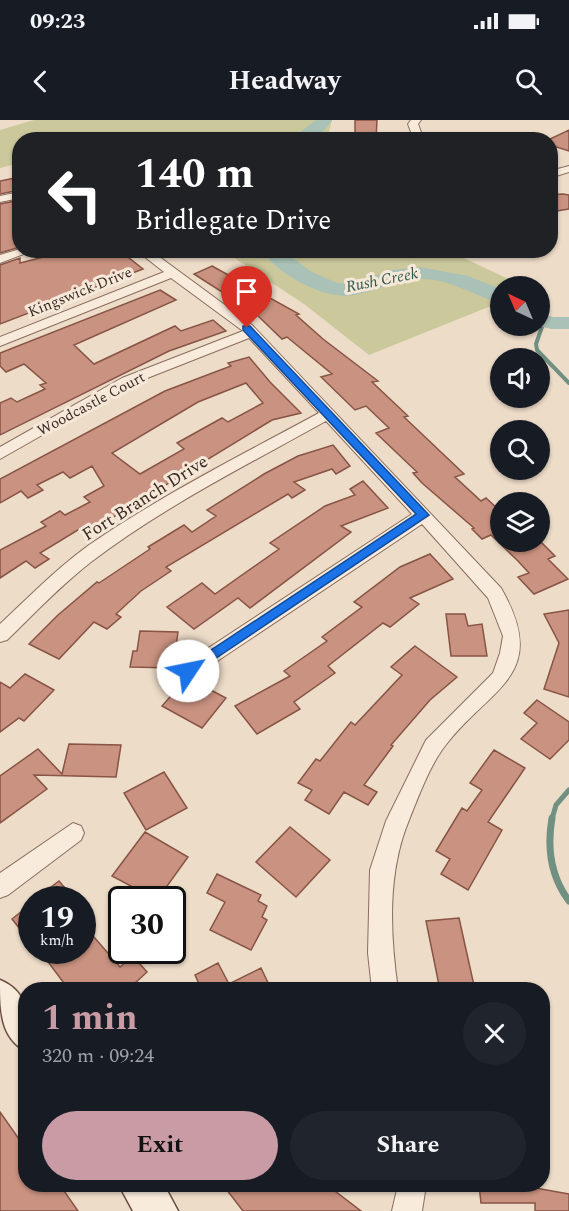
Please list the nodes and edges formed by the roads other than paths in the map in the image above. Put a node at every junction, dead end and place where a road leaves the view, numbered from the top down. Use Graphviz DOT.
graph roads {
  1 [pos="152,258"];
  2 [pos="172,273"];
  3 [pos="251,333"];
  4 [pos="0,342"];
  5 [pos="327,415"];
  6 [pos="0,454"];
  7 [pos="423,515"];
  8 [pos="0,635"];
  9 [pos="188,671"];
  10 [pos="74,832"];
  11 [pos="0,887"];
  12 [pos="384,982"];
  13 [pos="0,998"];
  14 [pos="18,1022"];
  15 [pos="144,1192"];
  16 [pos="411,1192"];
  17 [pos="158,1211"];
  18 [pos="407,1211"];
  1 -- 2 [label="street"];
  2 -- 3 [label="street"];
  2 -- 4 [label="street, Kingswick Drive"];
  3 -- 5 [label="street"];
  3 -- 6 [label="street, Woodcastle Court"];
  5 -- 7 [label="street"];
  5 -- 8 [label="street, Fort Branch Drive"];
  7 -- 9 [label="street"];
  7 -- 12 [label="street"];
  10 -- 11 [label="street"];
  13 -- 14 [label="street"];
  15 -- 17 [label="street"];
  16 -- 18 [label="street"];
}
